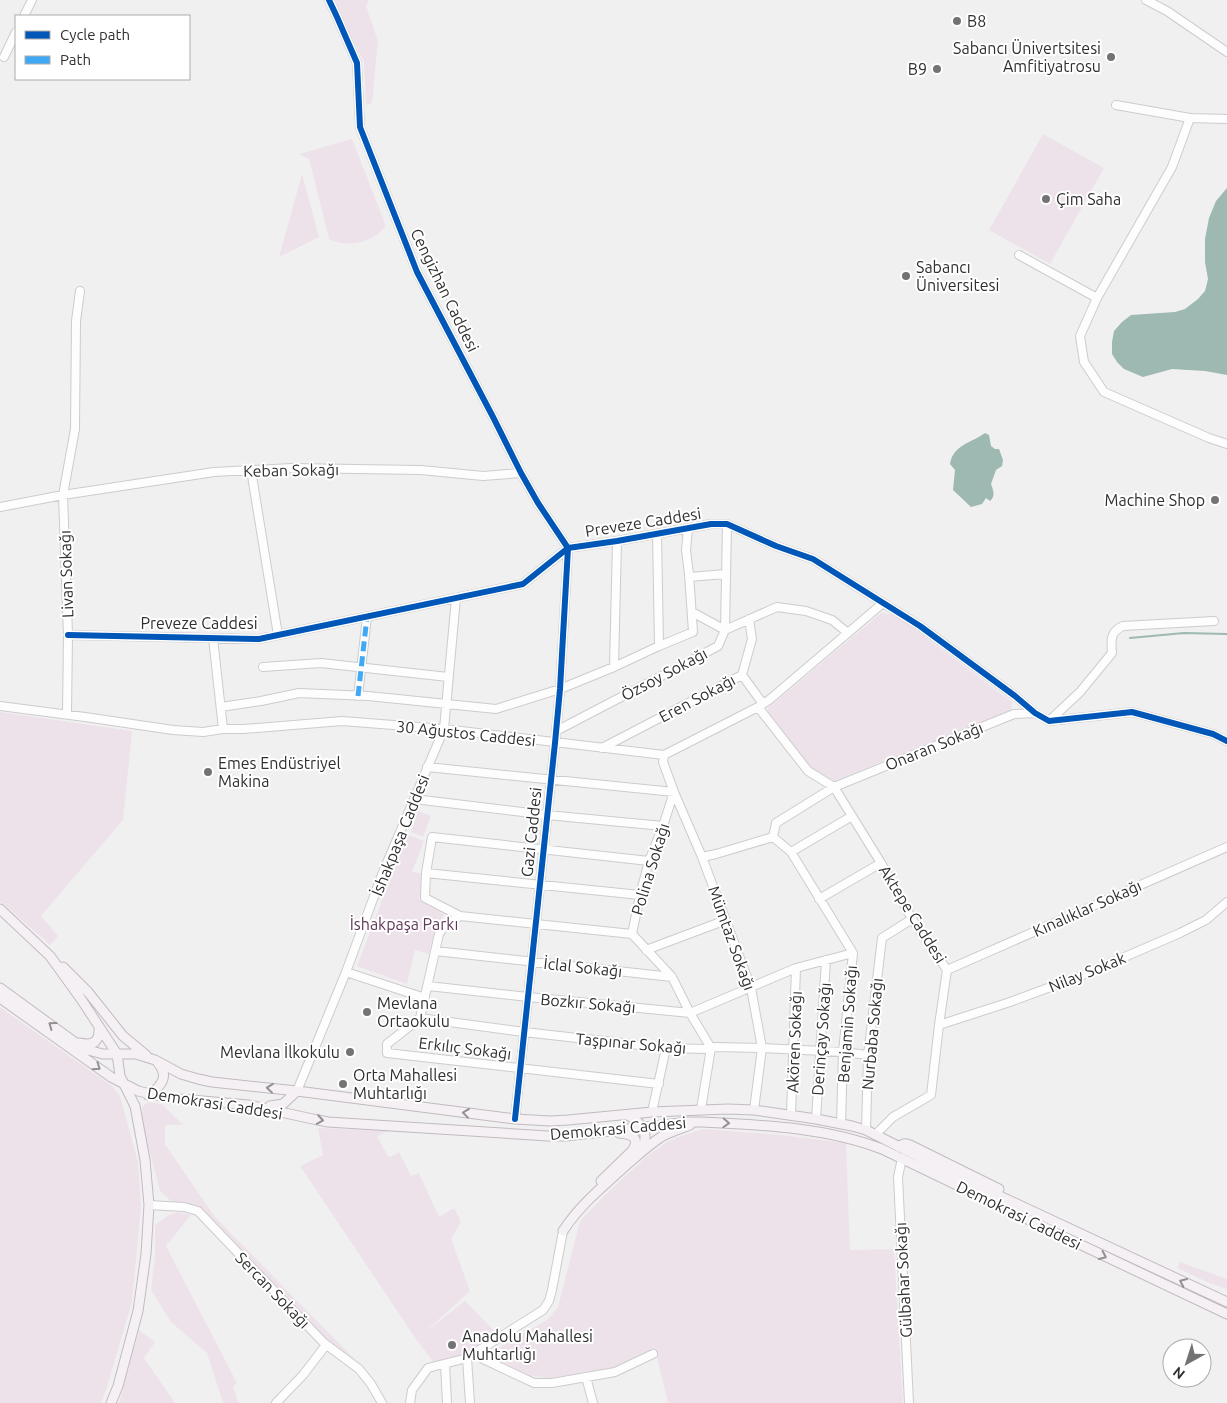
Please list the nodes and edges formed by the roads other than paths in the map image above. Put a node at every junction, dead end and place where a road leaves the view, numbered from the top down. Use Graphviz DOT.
graph roads {
  1 [pos="32,0"];
  2 [pos="329,0"];
  3 [pos="1146,0"];
  4 [pos="24,15"];
  5 [pos="15,34"];
  6 [pos="1227,52"];
  7 [pos="4,57"];
  8 [pos="1116,105"];
  9 [pos="1190,118"];
  10 [pos="1227,119"];
  11 [pos="1019,255"];
  12 [pos="80,291"];
  13 [pos="1097,298"];
  14 [pos="1227,444"];
  15 [pos="251,470"];
  16 [pos="521,473"];
  17 [pos="63,495"];
  18 [pos="0,507"];
  19 [pos="727,524"];
  20 [pos="688,529"];
  21 [pos="657,534"];
  22 [pos="617,541"];
  23 [pos="568,548"];
  24 [pos="726,574"];
  25 [pos="690,577"];
  26 [pos="456,598"];
  27 [pos="883,603"];
  28 [pos="692,612"];
  29 [pos="367,617"];
  30 [pos="749,619"];
  31 [pos="1214,621"];
  32 [pos="724,630"];
  33 [pos="848,633"];
  34 [pos="68,635"];
  35 [pos="278,635"];
  36 [pos="213,638"];
  37 [pos="659,646"];
  38 [pos="263,667"];
  39 [pos="361,667"];
  40 [pos="614,667"];
  41 [pos="742,675"];
  42 [pos="448,677"];
  43 [pos="560,689"];
  44 [pos="358,696"];
  45 [pos="445,705"];
  46 [pos="0,706"];
  47 [pos="760,706"];
  48 [pos="221,707"];
  49 [pos="1035,712"];
  50 [pos="67,714"];
  51 [pos="1049,721"];
  52 [pos="223,729"];
  53 [pos="444,729"];
  54 [pos="556,731"];
  55 [pos="1227,741"];
  56 [pos="555,743"];
  57 [pos="601,748"];
  58 [pos="664,756"];
  59 [pos="427,768"];
  60 [pos="551,781"];
  61 [pos="834,787"];
  62 [pos="674,792"];
  63 [pos="414,799"];
  64 [pos="547,815"];
  65 [pos="852,816"];
  66 [pos="663,826"];
  67 [pos="773,837"];
  68 [pos="1227,847"];
  69 [pos="543,850"];
  70 [pos="791,852"];
  71 [pos="702,857"];
  72 [pos="649,862"];
  73 [pos="881,863"];
  74 [pos="426,873"];
  75 [pos="540,885"];
  76 [pos="640,895"];
  77 [pos="819,899"];
  78 [pos="1227,902"];
  79 [pos="0,909"];
  80 [pos="460,916"];
  81 [pos="912,919"];
  82 [pos="726,920"];
  83 [pos="536,924"];
  84 [pos="632,934"];
  85 [pos="646,950"];
  86 [pos="435,951"];
  87 [pos="853,953"];
  88 [pos="50,956"];
  89 [pos="826,960"];
  90 [pos="532,961"];
  91 [pos="796,968"];
  92 [pos="947,970"];
  93 [pos="346,972"];
  94 [pos="672,977"];
  95 [pos="428,986"];
  96 [pos="0,988"];
  97 [pos="751,988"];
  98 [pos="528,997"];
  99 [pos="0,998"];
  100 [pos="425,998"];
  101 [pos="690,1013"];
  102 [pos="420,1018"];
  103 [pos="939,1025"];
  104 [pos="99,1026"];
  105 [pos="524,1032"];
  106 [pos="76,1043"];
  107 [pos="666,1048"];
  108 [pos="711,1048"];
  109 [pos="762,1048"];
  110 [pos="794,1050"];
  111 [pos="821,1052"];
  112 [pos="843,1052"];
  113 [pos="117,1054"];
  114 [pos="136,1054"];
  115 [pos="868,1055"];
  116 [pos="152,1059"];
  117 [pos="120,1068"];
  118 [pos="520,1069"];
  119 [pos="659,1084"];
  120 [pos="124,1085"];
  121 [pos="297,1091"];
  122 [pos="152,1095"];
  123 [pos="135,1106"];
  124 [pos="249,1106"];
  125 [pos="701,1109"];
  126 [pos="754,1110"];
  127 [pos="652,1112"];
  128 [pos="628,1115"];
  129 [pos="791,1115"];
  130 [pos="515,1119"];
  131 [pos="816,1119"];
  132 [pos="702,1122"];
  133 [pos="841,1124"];
  134 [pos="642,1128"];
  135 [pos="866,1130"];
  136 [pos="598,1132"];
  137 [pos="532,1134"];
  138 [pos="875,1135"];
  139 [pos="899,1147"];
  140 [pos="637,1156"];
  141 [pos="902,1158"];
  142 [pos="149,1206"];
  143 [pos="563,1231"];
  144 [pos="1227,1302"];
  145 [pos="1227,1314"];
  146 [pos="326,1345"];
  147 [pos="478,1351"];
  148 [pos="653,1354"];
  149 [pos="467,1358"];
  150 [pos="445,1364"];
  151 [pos="586,1377"];
  152 [pos="111,1403"];
  153 [pos="276,1403"];
  154 [pos="382,1403"];
  155 [pos="410,1403"];
  156 [pos="447,1403"];
  157 [pos="470,1403"];
  158 [pos="592,1403"];
  159 [pos="909,1403"];
  1 -- 4 [label="street"];
  2 -- 16 [label="street, Cengizhan Caddesi"];
  3 -- 6 [label="street"];
  5 -- 7 [label="street"];
  8 -- 9 [label="street"];
  9 -- 10 [label="street"];
  9 -- 13 [label="street"];
  11 -- 13 [label="street"];
  12 -- 17 [label="street, Livan Sokağı"];
  13 -- 14 [label="street"];
  15 -- 16 [label="street, Keban Sokağı"];
  15 -- 17 [label="street, Keban Sokağı"];
  15 -- 35 [label="street"];
  16 -- 23 [label="street, Cengizhan Caddesi"];
  17 -- 18 [label="street, Keban Sokağı"];
  17 -- 34 [label="street, Livan Sokağı"];
  19 -- 20 [label="street, Preveze Caddesi"];
  19 -- 24 [label="street"];
  19 -- 27 [label="street, Preveze Caddesi"];
  20 -- 21 [label="street, Preveze Caddesi"];
  20 -- 25 [label="street"];
  21 -- 22 [label="street, Preveze Caddesi"];
  21 -- 37 [label="street"];
  22 -- 23 [label="street, Preveze Caddesi"];
  22 -- 40 [label="street"];
  23 -- 26 [label="street, Preveze Caddesi"];
  23 -- 43 [label="street, Gazi Caddesi"];
  24 -- 25 [label="street"];
  24 -- 32 [label="street"];
  25 -- 28 [label="street"];
  26 -- 29 [label="street, Preveze Caddesi"];
  26 -- 42 [label="street, İshakpaşa Caddesi"];
  27 -- 33 [label="street"];
  27 -- 49 [label="street, Preveze Caddesi"];
  28 -- 32 [label="street"];
  28 -- 37 [label="street"];
  29 -- 35 [label="street, Preveze Caddesi"];
  29 -- 39 [label="street"];
  30 -- 32 [label="street"];
  30 -- 33 [label="street"];
  30 -- 41 [label="street, Eren Sokağı"];
  31 -- 51 [label="street"];
  32 -- 54 [label="street, Özsoy Sokağı"];
  33 -- 47 [label="street"];
  34 -- 36 [label="street, Preveze Caddesi"];
  34 -- 50 [label="street, Livan Sokağı"];
  35 -- 36 [label="street, Preveze Caddesi"];
  36 -- 48 [label="street"];
  37 -- 40 [label="street"];
  38 -- 39 [label="street"];
  39 -- 42 [label="street"];
  39 -- 44 [label="street"];
  40 -- 43 [label="street"];
  41 -- 47 [label="street, Aktepe Caddesi"];
  41 -- 57 [label="street, Eren Sokağı"];
  42 -- 45 [label="street, İshakpaşa Caddesi"];
  43 -- 45 [label="street"];
  43 -- 54 [label="street, Gazi Caddesi"];
  44 -- 45 [label="street"];
  44 -- 48 [label="street"];
  45 -- 53 [label="street, İshakpaşa Caddesi"];
  46 -- 50 [label="street, 30 Ağustos Caddesi"];
  47 -- 58 [label="street"];
  47 -- 61 [label="street, Aktepe Caddesi"];
  48 -- 52 [label="street"];
  49 -- 51 [label="street, Preveze Caddesi"];
  49 -- 61 [label="street, Onaran Sokağı"];
  50 -- 52 [label="street, 30 Ağustos Caddesi"];
  51 -- 55 [label="street"];
  52 -- 53 [label="street, 30 Ağustos Caddesi"];
  53 -- 56 [label="street, 30 Ağustos Caddesi"];
  53 -- 59 [label="street, İshakpaşa Caddesi"];
  54 -- 56 [label="street, Gazi Caddesi"];
  56 -- 57 [label="street, 30 Ağustos Caddesi"];
  56 -- 60 [label="street, Gazi Caddesi"];
  57 -- 58 [label="street, 30 Ağustos Caddesi"];
  58 -- 62 [label="street"];
  59 -- 60 [label="street"];
  59 -- 63 [label="street, İshakpaşa Caddesi"];
  60 -- 62 [label="street"];
  60 -- 64 [label="street, Gazi Caddesi"];
  61 -- 65 [label="street, Aktepe Caddesi"];
  61 -- 67 [label="street, Onaran Sokağı"];
  62 -- 66 [label="street, Polina Sokağı"];
  62 -- 71 [label="street, Mümtaz Sokağı"];
  63 -- 64 [label="street"];
  63 -- 93 [label="street, İshakpaşa Caddesi"];
  64 -- 66 [label="street"];
  64 -- 69 [label="street, Gazi Caddesi"];
  65 -- 70 [label="street"];
  65 -- 73 [label="street, Aktepe Caddesi"];
  66 -- 72 [label="street, Polina Sokağı"];
  67 -- 70 [label="street, Benjamin Sokağı"];
  67 -- 71 [label="street"];
  68 -- 92 [label="street, Kınalıklar Sokağı"];
  69 -- 72 [label="street"];
  69 -- 74 [label="street"];
  69 -- 75 [label="street, Gazi Caddesi"];
  70 -- 77 [label="street, Benjamin Sokağı"];
  71 -- 82 [label="street, Mümtaz Sokağı"];
  72 -- 76 [label="street, Polina Sokağı"];
  73 -- 77 [label="street"];
  73 -- 81 [label="street, Aktepe Caddesi"];
  74 -- 75 [label="street"];
  74 -- 80 [label="street"];
  75 -- 76 [label="street"];
  75 -- 83 [label="street, Gazi Caddesi"];
  76 -- 84 [label="street, Polina Sokağı"];
  77 -- 87 [label="street, Benjamin Sokağı"];
  78 -- 103 [label="street, Nilay Sokak"];
  79 -- 88 [label="main road"];
  80 -- 83 [label="street"];
  80 -- 86 [label="street, Erkılıç Sokağı"];
  81 -- 92 [label="street, Aktepe Caddesi"];
  81 -- 115 [label="street, Nurbaba Sokağı"];
  82 -- 85 [label="street"];
  82 -- 97 [label="street, Mümtaz Sokağı"];
  83 -- 84 [label="street"];
  83 -- 90 [label="street, Gazi Caddesi"];
  84 -- 85 [label="street, Polina Sokağı"];
  85 -- 94 [label="street, Polina Sokağı"];
  86 -- 90 [label="street, İclal Sokağı"];
  86 -- 95 [label="street, Erkılıç Sokağı"];
  87 -- 89 [label="street"];
  87 -- 112 [label="street, Benjamin Sokağı"];
  88 -- 104 [label="main road"];
  88 -- 116 [label="main road"];
  89 -- 91 [label="street"];
  89 -- 111 [label="street, Derinçay Sokağı"];
  90 -- 94 [label="street, İclal Sokağı"];
  90 -- 98 [label="street, Gazi Caddesi"];
  91 -- 97 [label="street"];
  91 -- 110 [label="street, Akören Sokağı"];
  92 -- 103 [label="street, Aktepe Caddesi"];
  93 -- 100 [label="street"];
  93 -- 121 [label="street, İshakpaşa Caddesi"];
  94 -- 101 [label="street, Polina Sokağı"];
  95 -- 98 [label="street, Bozkır Sokağı"];
  95 -- 100 [label="street, Erkılıç Sokağı"];
  106 -- 96 [label="main road, Demokrasi Caddesi, one-way"];
  97 -- 101 [label="street"];
  97 -- 109 [label="street, Mümtaz Sokağı"];
  98 -- 101 [label="street, Bozkır Sokağı"];
  98 -- 105 [label="street, Gazi Caddesi"];
  99 -- 120 [label="main road, Demokrasi Caddesi, one-way"];
  100 -- 102 [label="street, Erkılıç Sokağı"];
  101 -- 108 [label="street, Polina Sokağı"];
  102 -- 105 [label="street, Taşpınar Sokağı"];
  102 -- 118 [label="street, Erkılıç Sokağı"];
  103 -- 138 [label="street, Aktepe Caddesi"];
  104 -- 106 [label="main road"];
  104 -- 113 [label="main road"];
  105 -- 107 [label="street, Taşpınar Sokağı"];
  105 -- 118 [label="street, Gazi Caddesi"];
  106 -- 113 [label="main road, Demokrasi Caddesi"];
  107 -- 108 [label="street, Taşpınar Sokağı"];
  107 -- 119 [label="street"];
  108 -- 109 [label="street, Taşpınar Sokağı"];
  108 -- 125 [label="street"];
  109 -- 110 [label="street, Taşpınar Sokağı"];
  109 -- 126 [label="street, Mümtaz Sokağı"];
  110 -- 111 [label="street, Taşpınar Sokağı"];
  110 -- 129 [label="street, Akören Sokağı"];
  111 -- 112 [label="street, Taşpınar Sokağı"];
  111 -- 131 [label="street, Derinçay Sokağı"];
  112 -- 115 [label="street, Taşpınar Sokağı"];
  112 -- 133 [label="street, Benjamin Sokağı"];
  113 -- 114 [label="main road, Demokrasi Caddesi"];
  113 -- 117 [label="main road"];
  114 -- 116 [label="main road, Demokrasi Caddesi"];
  114 -- 117 [label="main road"];
  115 -- 135 [label="street, Nurbaba Sokağı"];
  121 -- 116 [label="main road, Demokrasi Caddesi, one-way"];
  116 -- 122 [label="main road"];
  117 -- 120 [label="main road"];
  118 -- 119 [label="street, Erkılıç Sokağı"];
  118 -- 130 [label="street, Gazi Caddesi"];
  119 -- 127 [label="street"];
  120 -- 122 [label="main road, Demokrasi Caddesi"];
  120 -- 123 [label="main road"];
  121 -- 124 [label="main road"];
  130 -- 121 [label="main road, Demokrasi Caddesi, one-way"];
  122 -- 123 [label="main road"];
  122 -- 124 [label="main road, Demokrasi Caddesi"];
  123 -- 142 [label="main road"];
  124 -- 137 [label="main road, Demokrasi Caddesi, one-way"];
  125 -- 126 [label="main road, Demokrasi Caddesi"];
  125 -- 127 [label="main road, Demokrasi Caddesi"];
  126 -- 129 [label="main road, Demokrasi Caddesi"];
  127 -- 128 [label="main road, Demokrasi Caddesi"];
  128 -- 130 [label="main road, Demokrasi Caddesi"];
  128 -- 134 [label="main road"];
  129 -- 131 [label="main road, Demokrasi Caddesi"];
  130 -- 137 [label="main road"];
  131 -- 133 [label="main road, Demokrasi Caddesi"];
  132 -- 134 [label="main road, Demokrasi Caddesi"];
  132 -- 140 [label="main road"];
  132 -- 141 [label="main road, Demokrasi Caddesi, one-way"];
  133 -- 135 [label="main road, Demokrasi Caddesi"];
  134 -- 136 [label="main road, Demokrasi Caddesi"];
  134 -- 140 [label="main road"];
  135 -- 138 [label="main road, Demokrasi Caddesi"];
  136 -- 137 [label="main road, Demokrasi Caddesi"];
  136 -- 143 [label="main road"];
  138 -- 139 [label="main road, Demokrasi Caddesi"];
  139 -- 141 [label="main road"];
  144 -- 139 [label="main road, Demokrasi Caddesi, one-way"];
  140 -- 143 [label="main road"];
  141 -- 145 [label="main road, Demokrasi Caddesi, one-way"];
  141 -- 159 [label="street, Gülbahar Sokağı"];
  142 -- 146 [label="street, Sercan Sokağı"];
  142 -- 152 [label="main road"];
  143 -- 147 [label="street"];
  146 -- 153 [label="street"];
  146 -- 154 [label="street, Sercan Sokağı"];
  147 -- 149 [label="street"];
  147 -- 151 [label="street"];
  148 -- 151 [label="street"];
  149 -- 150 [label="street"];
  149 -- 157 [label="street"];
  150 -- 155 [label="street"];
  150 -- 156 [label="street"];
  151 -- 158 [label="street"];
}
